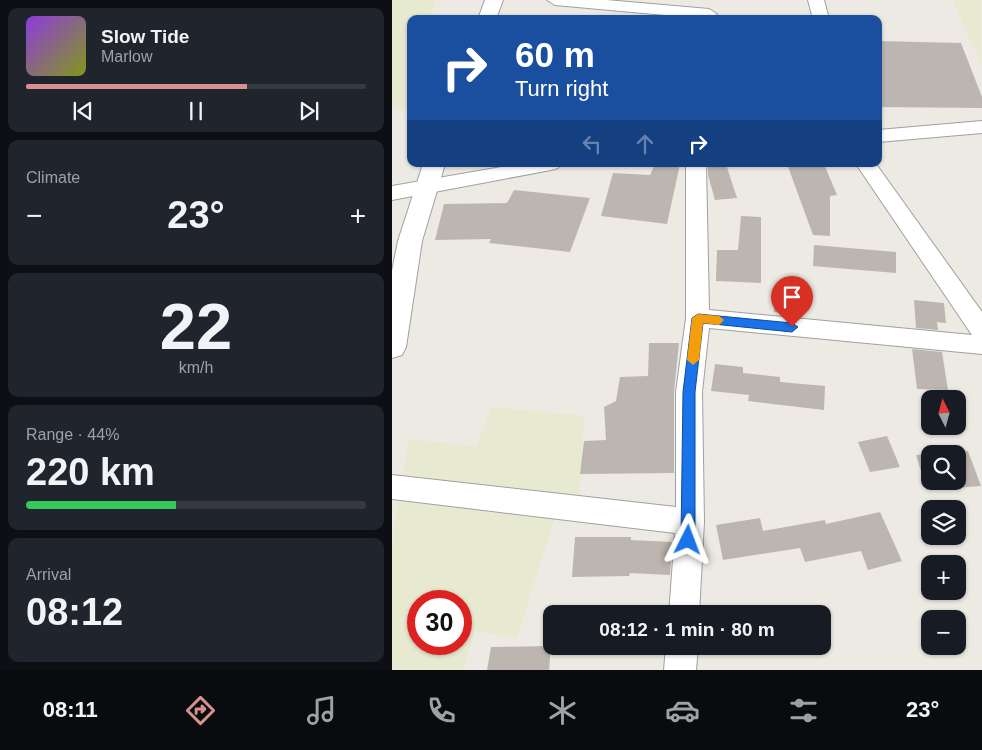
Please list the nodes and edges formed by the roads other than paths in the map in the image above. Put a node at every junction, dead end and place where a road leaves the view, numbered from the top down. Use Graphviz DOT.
graph roads {
  1 [pos="494,0"];
  2 [pos="555,0"];
  3 [pos="816,0"];
  4 [pos="710,11"];
  5 [pos="488,15"];
  6 [pos="820,15"];
  7 [pos="982,127"];
  8 [pos="882,136"];
  9 [pos="518,167"];
  10 [pos="696,167"];
  11 [pos="868,167"];
  12 [pos="430,175"];
  13 [pos="392,193"];
  14 [pos="698,318"];
  15 [pos="982,331"];
  16 [pos="982,345"];
  17 [pos="392,348"];
  18 [pos="392,487"];
  19 [pos="690,522"];
  20 [pos="685,605"];
  21 [pos="681,655"];
  22 [pos="680,670"];
  1 -- 5 [label="street"];
  2 -- 4 [label="street"];
  3 -- 6 [label="street"];
  7 -- 8 [label="street"];
  9 -- 12 [label="street"];
  10 -- 14 [label="street"];
  11 -- 15 [label="street"];
  12 -- 13 [label="street"];
  12 -- 17 [label="street"];
  14 -- 16 [label="street"];
  14 -- 19 [label="street"];
  18 -- 19 [label="street"];
  19 -- 20 [label="street"];
  21 -- 22 [label="street"];
}
